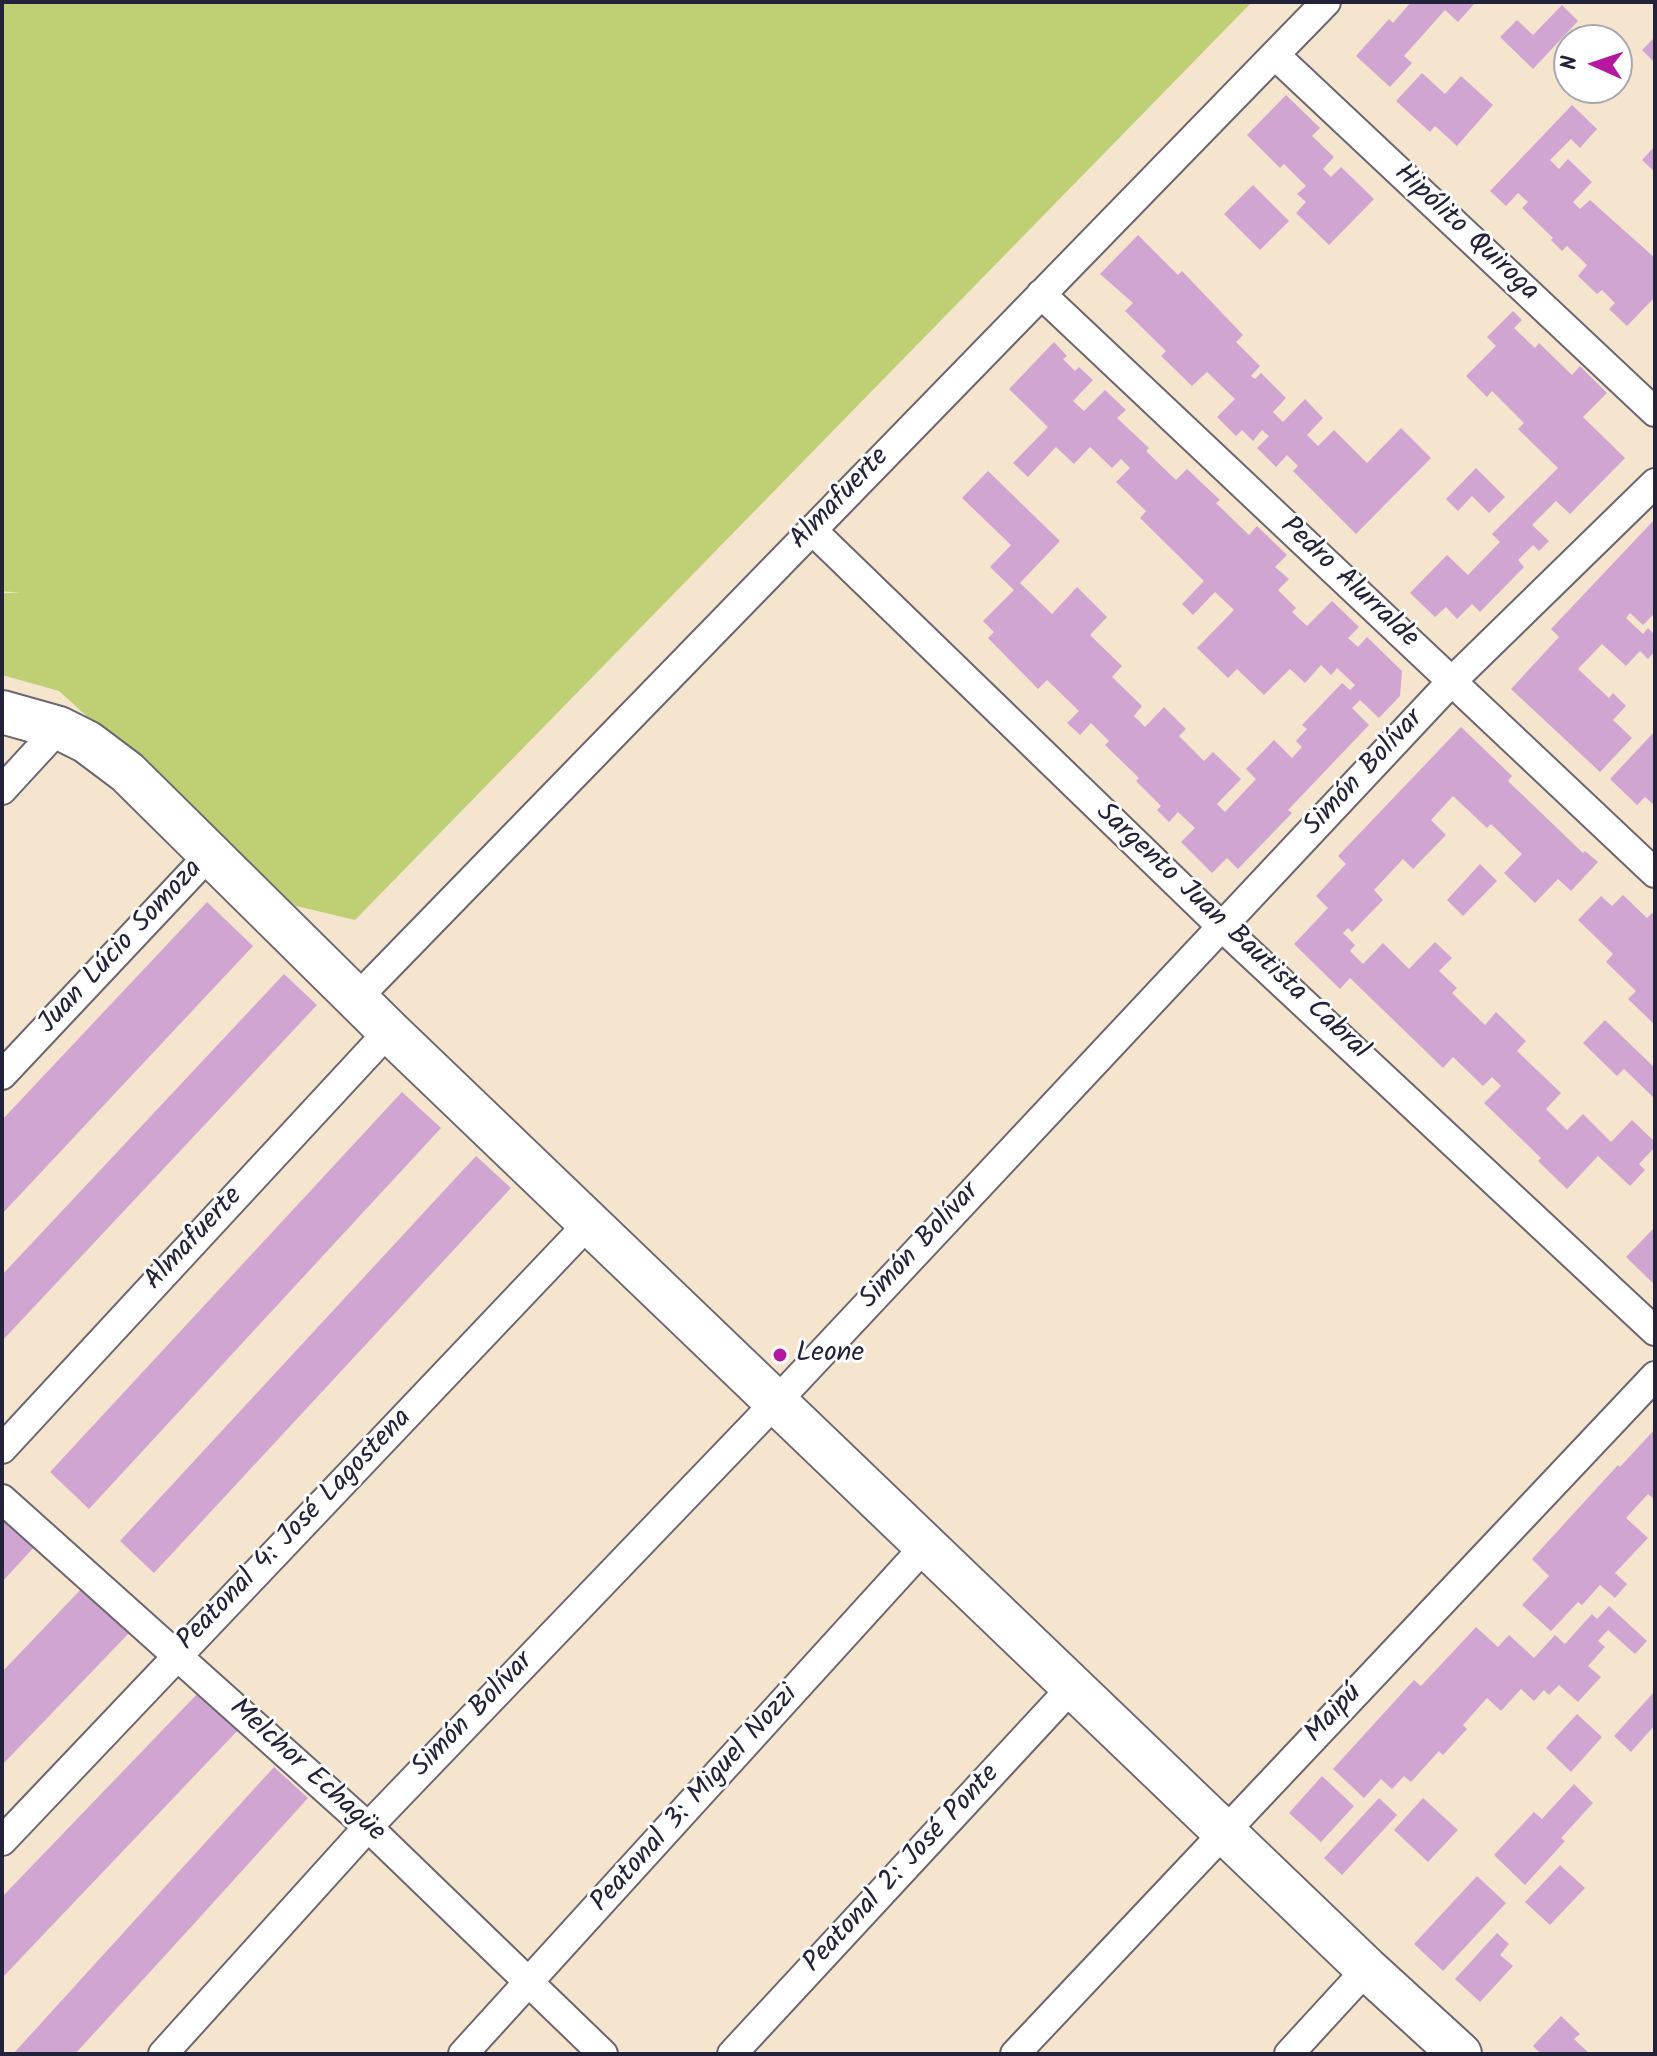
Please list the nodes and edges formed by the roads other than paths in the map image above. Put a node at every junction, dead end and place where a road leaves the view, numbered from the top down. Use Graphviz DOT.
graph roads {
  1 [pos="1326,2"];
  2 [pos="1275,55"];
  3 [pos="1041,294"];
  4 [pos="1655,412"];
  5 [pos="1655,483"];
  6 [pos="812,530"];
  7 [pos="1451,682"];
  8 [pos="2,712"];
  9 [pos="59,728"];
  10 [pos="2,790"];
  11 [pos="209,855"];
  12 [pos="1655,873"];
  13 [pos="1222,927"];
  14 [pos="357,998"];
  15 [pos="389,1031"];
  16 [pos="2,1075"];
  17 [pos="590,1222"];
  18 [pos="1655,1331"];
  19 [pos="1655,1376"];
  20 [pos="776,1402"];
  21 [pos="2,1449"];
  22 [pos="2,1499"];
  23 [pos="926,1545"];
  24 [pos="177,1655"];
  25 [pos="1073,1686"];
  26 [pos="368,1827"];
  27 [pos="1225,1832"];
  28 [pos="2,1841"];
  29 [pos="1367,1969"];
  30 [pos="530,1984"];
  31 [pos="163,2054"];
  32 [pos="463,2054"];
  33 [pos="603,2054"];
  34 [pos="732,2054"];
  35 [pos="1015,2054"];
  36 [pos="1289,2054"];
  37 [pos="1460,2054"];
  1 -- 2 [label="street, Almafuerte"];
  2 -- 3 [label="street, Almafuerte"];
  2 -- 4 [label="street, Hipólito Quiroga"];
  3 -- 6 [label="street, Almafuerte"];
  3 -- 7 [label="street, Pedro Alurralde"];
  5 -- 7 [label="street, Simón Bolívar"];
  6 -- 13 [label="street, Sargento Juan Bautista Cabral"];
  6 -- 14 [label="street, Almafuerte"];
  7 -- 12 [label="street, Pedro Alurralde"];
  7 -- 13 [label="street, Simón Bolívar"];
  8 -- 9 [label="main road"];
  9 -- 10 [label="street"];
  9 -- 11 [label="main road"];
  11 -- 14 [label="main road"];
  11 -- 16 [label="street, Juan Lúcio Somoza"];
  13 -- 18 [label="street, Sargento Juan Bautista Cabral"];
  13 -- 20 [label="street, Simón Bolívar"];
  14 -- 15 [label="main road"];
  15 -- 17 [label="main road"];
  15 -- 21 [label="street, Almafuerte"];
  17 -- 20 [label="main road"];
  17 -- 24 [label="street, Peatonal 4: José Lagostena"];
  19 -- 27 [label="street, Maipú"];
  20 -- 23 [label="main road"];
  20 -- 26 [label="street, Simón Bolívar"];
  22 -- 24 [label="street, Melchor Echagüe"];
  23 -- 25 [label="main road"];
  23 -- 30 [label="street, Peatonal 3: Miguel Nozzi"];
  24 -- 26 [label="street, Melchor Echagüe"];
  24 -- 28 [label="street, Peatonal 4: José Lagostena"];
  25 -- 27 [label="main road"];
  25 -- 34 [label="street, Peatonal 2: José Ponte"];
  26 -- 30 [label="street, Melchor Echagüe"];
  26 -- 31 [label="street, Simón Bolívar"];
  27 -- 29 [label="main road"];
  27 -- 35 [label="street, Maipú"];
  29 -- 36 [label="street"];
  29 -- 37 [label="main road"];
  30 -- 32 [label="street, Peatonal 3: Miguel Nozzi"];
  30 -- 33 [label="street, Melchor Echagüe"];
}
